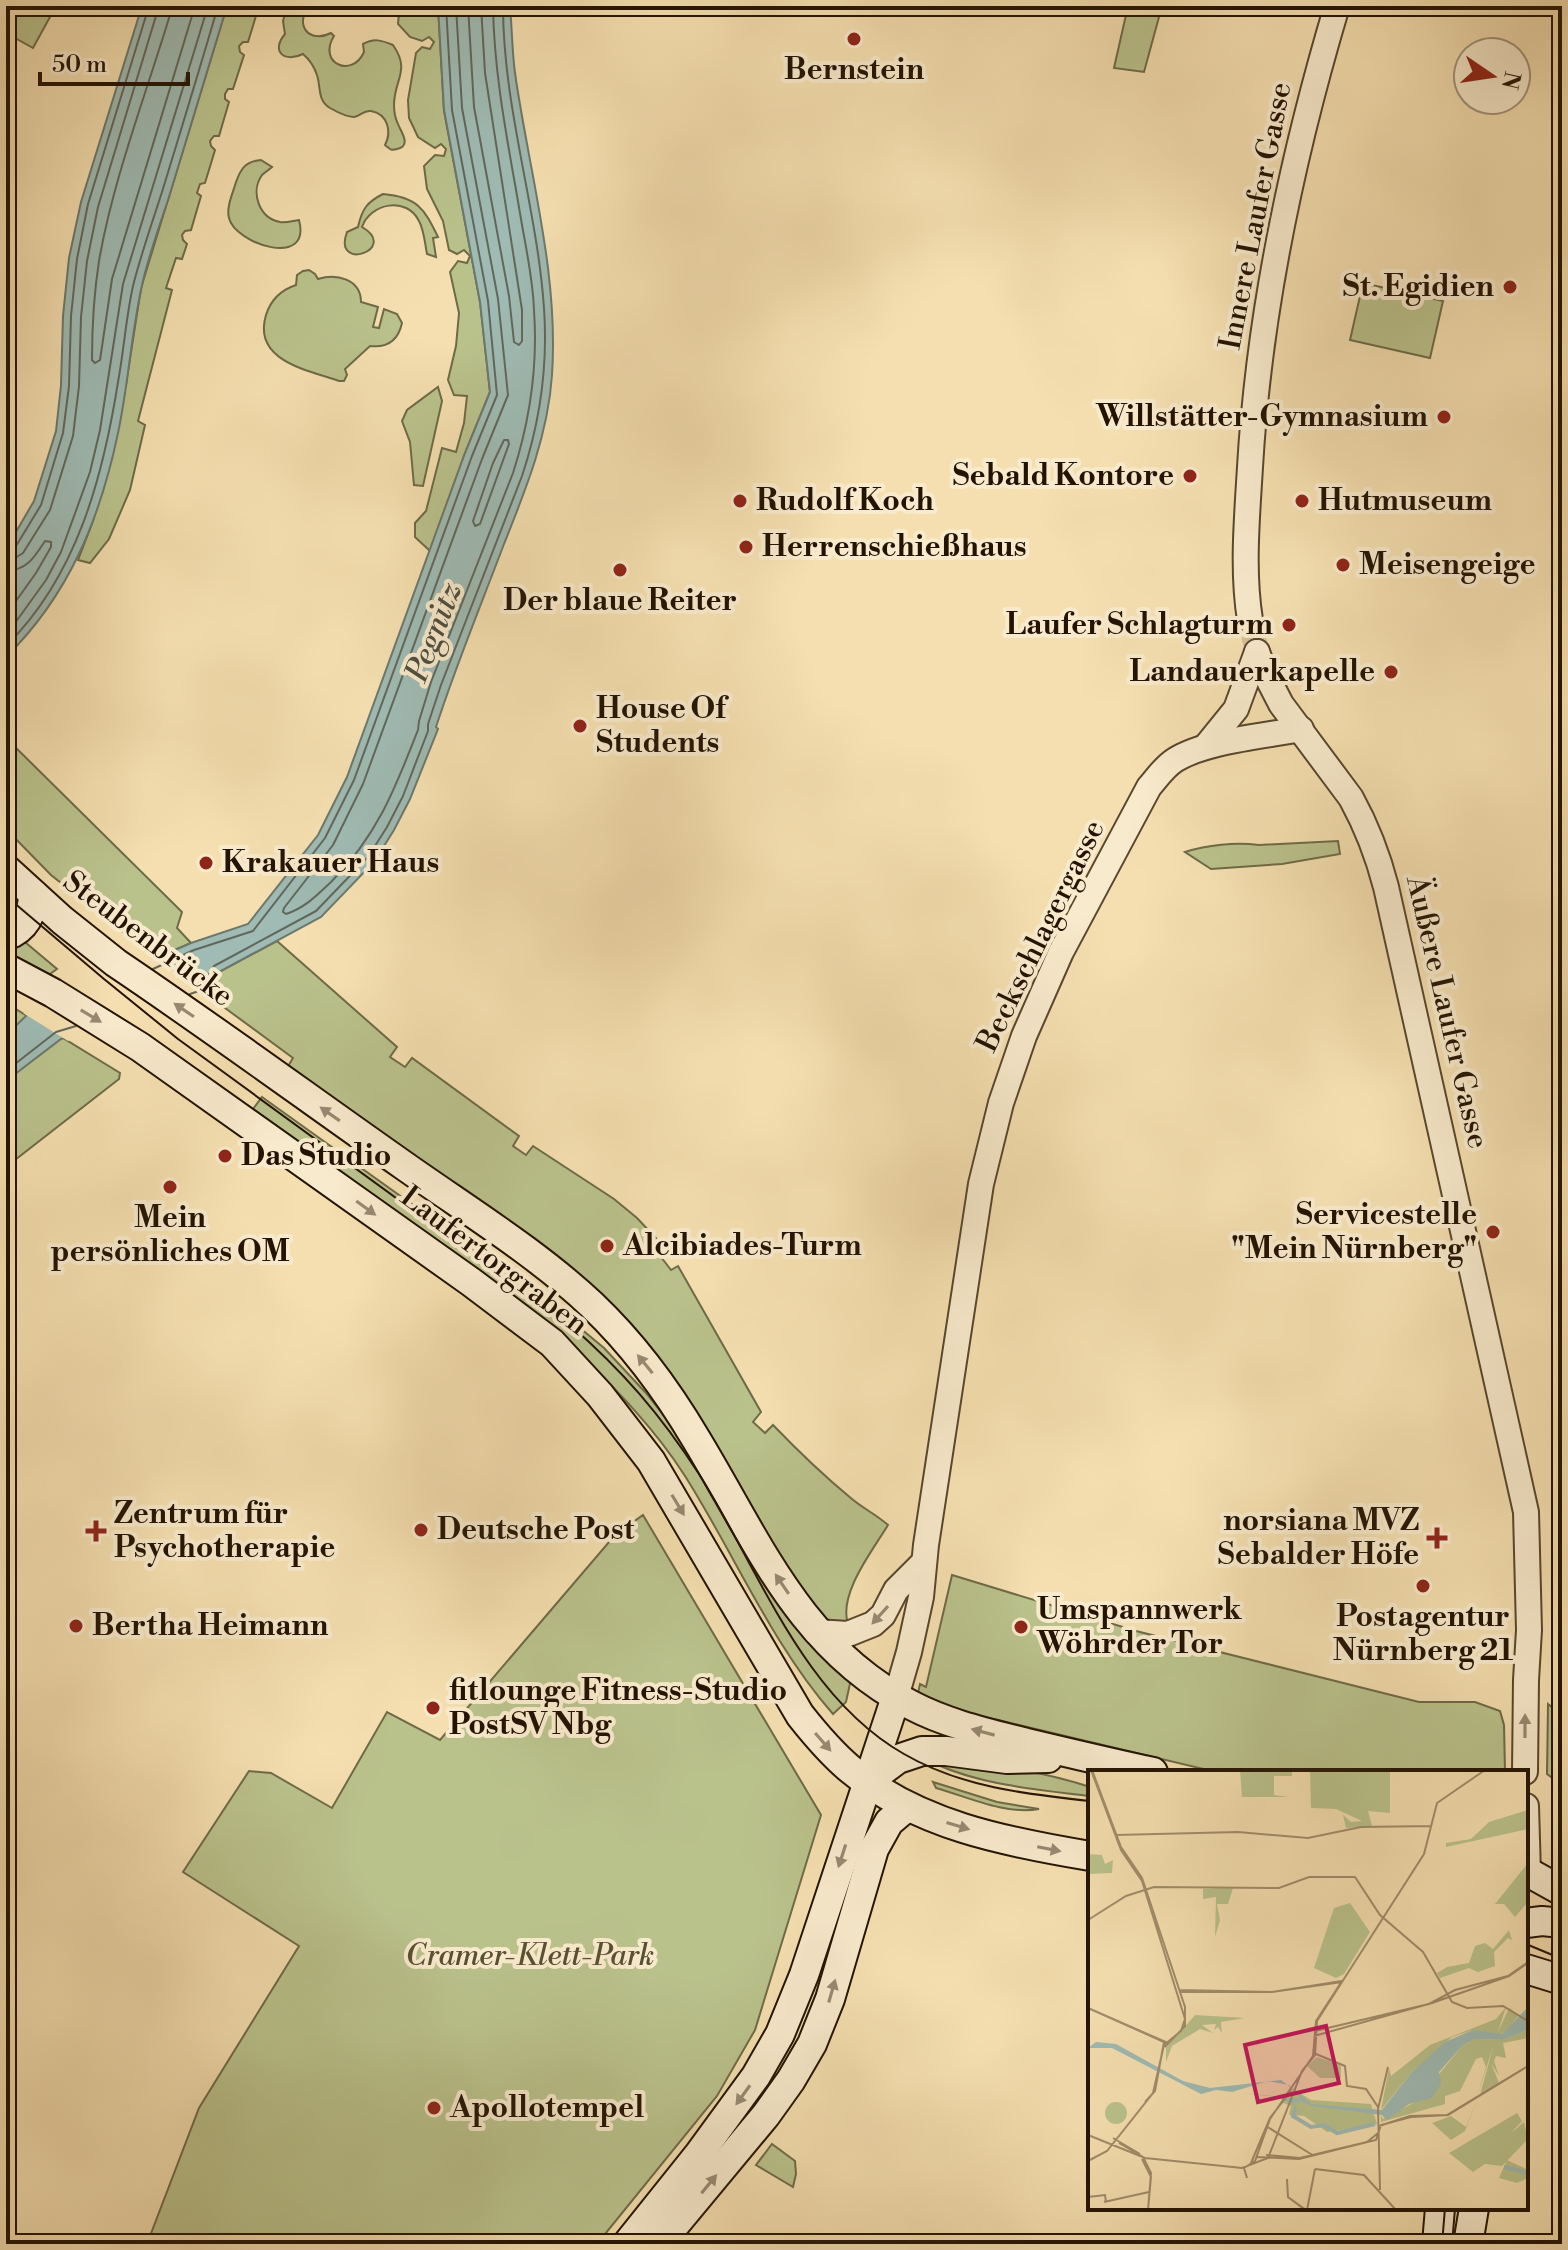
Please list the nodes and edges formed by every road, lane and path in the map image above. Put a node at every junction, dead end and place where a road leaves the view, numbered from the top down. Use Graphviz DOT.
graph roads {
  1 [pos="1335,12"];
  2 [pos="1250,620"];
  3 [pos="1301,729"];
  4 [pos="1206,746"];
  5 [pos="6,869"];
  6 [pos="33,894"];
  7 [pos="6,936"];
  8 [pos="6,968"];
  9 [pos="220,1036"];
  10 [pos="925,1553"];
  11 [pos="816,1632"];
  12 [pos="896,1697"];
  13 [pos="1086,1757"];
  14 [pos="1144,1770"];
  15 [pos="1525,1770"];
  16 [pos="866,1782"];
  17 [pos="909,1808"];
  18 [pos="1088,1856"];
  19 [pos="1528,1878"];
  20 [pos="1562,1891"];
  21 [pos="1528,1923"];
  22 [pos="1562,1923"];
  23 [pos="1528,1970"];
  24 [pos="1562,1980"];
  25 [pos="1440,2210"];
  26 [pos="1474,2210"];
  27 [pos="627,2244"];
  28 [pos="659,2244"];
  29 [pos="1437,2244"];
  30 [pos="1468,2244"];
  1 -- 2 [label="street, Innere Laufer Gasse"];
  3 -- 4 [label="street"];
  3 -- 4 [label="street, Äußere Laufer Gasse"];
  15 -- 3 [label="street, Äußere Laufer Gasse, one-way"];
  4 -- 10 [label="street, Beckschlagergasse"];
  5 -- 6 [label="main road, Steubenbrücke"];
  6 -- 7 [label="main road, Steubenbrücke"];
  9 -- 6 [label="main road, Steubenbrücke, one-way"];
  8 -- 16 [label="main road, Laufertorgraben, one-way"];
  11 -- 9 [label="main road, Laufertorgraben, one-way"];
  10 -- 11 [label="street, one-way"];
  10 -- 12 [label="street, Beckschlagergasse"];
  11 -- 12 [label="main road, Laufertorgraben"];
  13 -- 12 [label="main road, Laufertorgraben, one-way"];
  12 -- 16 [label="main road"];
  13 -- 14 [label="main road"];
  13 -- 16 [label="main road"];
  16 -- 17 [label="main road, Laufertorgraben"];
  16 -- 27 [label="main road, one-way"];
  17 -- 18 [label="main road, Laufertorgraben, one-way"];
  28 -- 17 [label="main road, one-way"];
  19 -- 20 [label="main road"];
  21 -- 22 [label="main road"];
  23 -- 24 [label="main road"];
  25 -- 29 [label="main road"];
  26 -- 30 [label="main road"];
}
